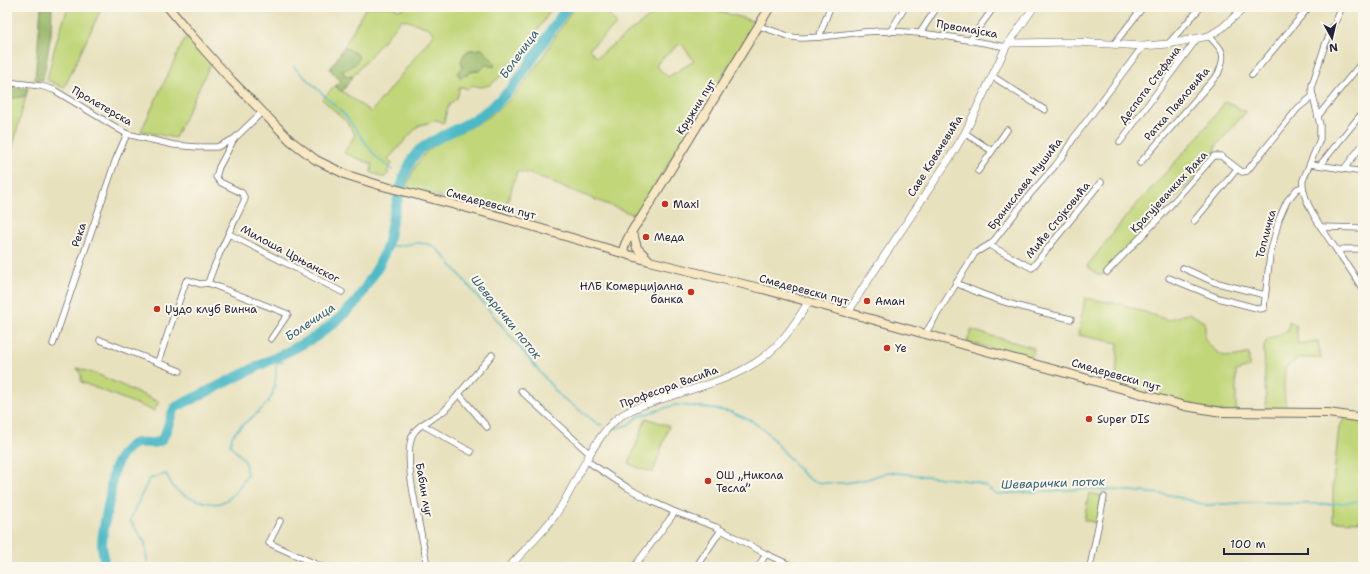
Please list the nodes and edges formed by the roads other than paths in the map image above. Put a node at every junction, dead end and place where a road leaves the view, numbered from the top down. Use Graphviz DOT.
graph roads {
  1 [pos="168,7"];
  2 [pos="770,7"];
  3 [pos="830,7"];
  4 [pos="905,7"];
  5 [pos="937,7"];
  6 [pos="994,7"];
  7 [pos="1034,7"];
  8 [pos="1143,7"];
  9 [pos="1201,7"];
  10 [pos="1245,7"];
  11 [pos="1309,7"];
  12 [pos="1342,7"];
  13 [pos="759,26"];
  14 [pos="890,32"];
  15 [pos="920,33"];
  16 [pos="1209,36"];
  17 [pos="819,37"];
  18 [pos="970,40"];
  19 [pos="1196,40"];
  20 [pos="1114,44"];
  21 [pos="1168,44"];
  22 [pos="1008,45"];
  23 [pos="1143,46"];
  24 [pos="1363,61"];
  25 [pos="1252,75"];
  26 [pos="992,76"];
  27 [pos="7,82"];
  28 [pos="1313,96"];
  29 [pos="1045,110"];
  30 [pos="262,112"];
  31 [pos="1363,112"];
  32 [pos="1318,116"];
  33 [pos="1007,130"];
  34 [pos="964,133"];
  35 [pos="127,134"];
  36 [pos="234,139"];
  37 [pos="1120,142"];
  38 [pos="1363,144"];
  39 [pos="992,151"];
  40 [pos="1140,163"];
  41 [pos="1311,164"];
  42 [pos="1320,165"];
  43 [pos="1237,169"];
  44 [pos="1344,169"];
  45 [pos="978,171"];
  46 [pos="1363,172"];
  47 [pos="1101,182"];
  48 [pos="1302,187"];
  49 [pos="1194,221"];
  50 [pos="1321,227"];
  51 [pos="1363,228"];
  52 [pos="229,234"];
  53 [pos="631,237"];
  54 [pos="989,245"];
  55 [pos="607,249"];
  56 [pos="1363,249"];
  57 [pos="1337,251"];
  58 [pos="624,254"];
  59 [pos="649,261"];
  60 [pos="1183,268"];
  61 [pos="1107,272"];
  62 [pos="1169,278"];
  63 [pos="208,283"];
  64 [pos="956,283"];
  65 [pos="1363,291"];
  66 [pos="342,292"];
  67 [pos="1265,295"];
  68 [pos="808,302"];
  69 [pos="848,313"];
  70 [pos="1071,319"];
  71 [pos="925,334"];
  72 [pos="271,339"];
  73 [pos="100,340"];
  74 [pos="53,344"];
  75 [pos="492,354"];
  76 [pos="158,362"];
  77 [pos="180,371"];
  78 [pos="521,391"];
  79 [pos="459,394"];
  80 [pos="1363,418"];
  81 [pos="423,425"];
  82 [pos="487,427"];
  83 [pos="471,452"];
  84 [pos="588,458"];
  85 [pos="1104,496"];
  86 [pos="675,512"];
  87 [pos="280,521"];
  88 [pos="721,530"];
  89 [pos="766,554"];
  90 [pos="322,567"];
  91 [pos="427,567"];
  92 [pos="509,567"];
  93 [pos="634,567"];
  94 [pos="696,567"];
  95 [pos="758,567"];
  96 [pos="794,567"];
  97 [pos="1090,567"];
  1 -- 30 [label="main road, Смедеревски пут"];
  2 -- 13 [label="main road, Кружни пут"];
  3 -- 17 [label="street"];
  4 -- 14 [label="street"];
  5 -- 15 [label="street"];
  6 -- 18 [label="street"];
  7 -- 22 [label="street, Саве Ковачевића"];
  8 -- 20 [label="street"];
  9 -- 21 [label="street"];
  10 -- 16 [label="street, Првомајска"];
  11 -- 25 [label="street"];
  12 -- 28 [label="street"];
  13 -- 17 [label="street, Првомајска"];
  13 -- 53 [label="main road, Кружни пут"];
  14 -- 15 [label="street, Првомајска"];
  14 -- 17 [label="street, Првомајска"];
  15 -- 18 [label="street, Првомајска"];
  16 -- 19 [label="street, Првомајска"];
  16 -- 40 [label="street, Ратка Павловића"];
  18 -- 22 [label="street, Првомајска"];
  19 -- 21 [label="street, Првомајска"];
  19 -- 37 [label="street, Деспота Стефана"];
  20 -- 22 [label="street, Првомајска"];
  20 -- 23 [label="street, Првомајска"];
  21 -- 23 [label="street, Првомајска"];
  22 -- 26 [label="street, Саве Ковачевића"];
  23 -- 54 [label="street, Бранислава Нушића"];
  24 -- 32 [label="street"];
  26 -- 29 [label="street"];
  26 -- 34 [label="street, Саве Ковачевића"];
  27 -- 35 [label="street, Пролетерска"];
  28 -- 32 [label="street"];
  28 -- 43 [label="street"];
  30 -- 36 [label="street"];
  30 -- 55 [label="main road, Смедеревски пут"];
  31 -- 42 [label="street"];
  32 -- 41 [label="street"];
  33 -- 39 [label="street"];
  34 -- 39 [label="street"];
  34 -- 69 [label="street, Саве Ковачевића"];
  35 -- 36 [label="street, Пролетерска"];
  35 -- 74 [label="street, Река"];
  36 -- 52 [label="street"];
  38 -- 44 [label="street"];
  39 -- 45 [label="street"];
  41 -- 42 [label="street"];
  41 -- 48 [label="street"];
  42 -- 44 [label="street"];
  43 -- 49 [label="street"];
  43 -- 61 [label="street, Крагујевачких ђака"];
  44 -- 46 [label="street"];
  47 -- 54 [label="street, Миће Стојковића"];
  48 -- 50 [label="street"];
  48 -- 67 [label="street, Топличка"];
  50 -- 51 [label="street"];
  50 -- 57 [label="street"];
  52 -- 63 [label="street"];
  52 -- 66 [label="street, Милоша Црњанског"];
  53 -- 55 [label="main road"];
  53 -- 58 [label="main road, Кружни пут"];
  53 -- 59 [label="main road"];
  54 -- 64 [label="street, Бранислава Нушића"];
  55 -- 58 [label="main road, Смедеревски пут"];
  56 -- 57 [label="street"];
  57 -- 65 [label="street"];
  58 -- 59 [label="main road, Смедеревски пут"];
  59 -- 68 [label="main road, Смедеревски пут"];
  60 -- 67 [label="street"];
  62 -- 67 [label="street, Топличка"];
  63 -- 72 [label="street"];
  63 -- 76 [label="street"];
  64 -- 70 [label="street"];
  64 -- 71 [label="street, Бранислава Нушића"];
  68 -- 69 [label="main road, Смедеревски пут"];
  68 -- 84 [label="street, Професора Васића"];
  69 -- 71 [label="main road, Смедеревски пут"];
  71 -- 80 [label="main road, Смедеревски пут"];
  73 -- 76 [label="street"];
  75 -- 79 [label="street, Бабин луг"];
  76 -- 77 [label="street"];
  78 -- 84 [label="street"];
  79 -- 81 [label="street, Бабин луг"];
  79 -- 82 [label="street"];
  81 -- 83 [label="street"];
  81 -- 91 [label="street, Бабин луг"];
  84 -- 86 [label="street"];
  84 -- 92 [label="street, Професора Васића"];
  85 -- 97 [label="street"];
  86 -- 88 [label="street"];
  86 -- 93 [label="street"];
  87 -- 90 [label="street"];
  88 -- 89 [label="street"];
  88 -- 94 [label="street"];
  89 -- 95 [label="street"];
  89 -- 96 [label="street"];
}
